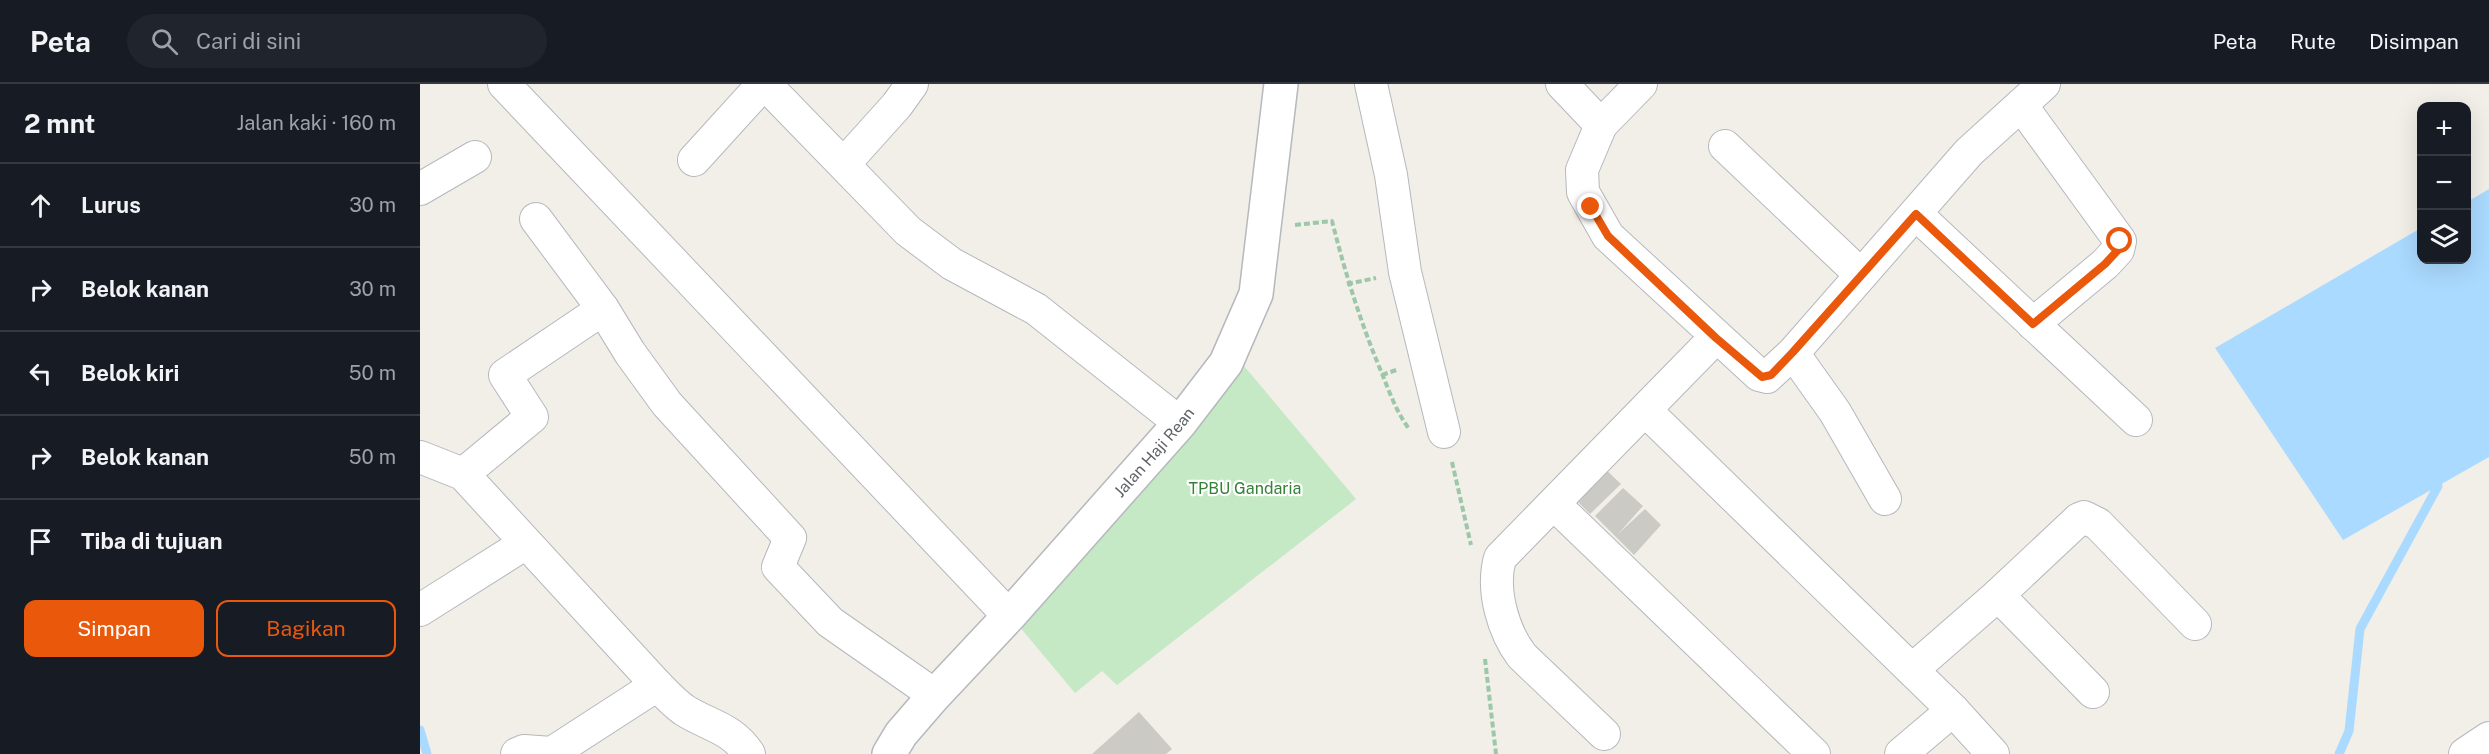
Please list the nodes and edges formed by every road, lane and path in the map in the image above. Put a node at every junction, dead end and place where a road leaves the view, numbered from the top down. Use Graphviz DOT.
graph roads {
  1 [pos="504,84"];
  2 [pos="764,84"];
  3 [pos="912,84"];
  4 [pos="1281,84"];
  5 [pos="1371,84"];
  6 [pos="1562,84"];
  7 [pos="1641,84"];
  8 [pos="2044,84"];
  9 [pos="2021,105"];
  10 [pos="1601,124"];
  11 [pos="1725,146"];
  12 [pos="475,157"];
  13 [pos="694,160"];
  14 [pos="844,164"];
  15 [pos="420,189"];
  16 [pos="1916,214"];
  17 [pos="536,219"];
  18 [pos="1264,227"];
  19 [pos="1861,275"];
  20 [pos="603,309"];
  21 [pos="2033,324"];
  22 [pos="1716,338"];
  23 [pos="1793,352"];
  24 [pos="1646,411"];
  25 [pos="2136,420"];
  26 [pos="1180,423"];
  27 [pos="1429,433"];
  28 [pos="420,457"];
  29 [pos="463,474"];
  30 [pos="1885,499"];
  31 [pos="1554,504"];
  32 [pos="526,543"];
  33 [pos="1998,595"];
  34 [pos="420,610"];
  35 [pos="1009,616"];
  36 [pos="2195,624"];
  37 [pos="1912,670"];
  38 [pos="657,685"];
  39 [pos="923,688"];
  40 [pos="2093,692"];
  41 [pos="1953,710"];
  42 [pos="1604,734"];
  43 [pos="2489,738"];
  44 [pos="517,754"];
  45 [pos="749,754"];
  46 [pos="889,754"];
  47 [pos="1814,754"];
  48 [pos="1901,754"];
  49 [pos="1993,754"];
  50 [pos="2465,754"];
  1 -- 35 [label="street"];
  2 -- 13 [label="street"];
  2 -- 14 [label="street"];
  3 -- 14 [label="street"];
  4 -- 18 [label="street, Jalan Haji Rean"];
  5 -- 27 [label="street"];
  6 -- 10 [label="street"];
  7 -- 10 [label="street"];
  8 -- 9 [label="street"];
  9 -- 16 [label="street"];
  9 -- 21 [label="street"];
  10 -- 22 [label="street"];
  11 -- 19 [label="street"];
  12 -- 15 [label="street"];
  14 -- 26 [label="street"];
  16 -- 19 [label="street"];
  16 -- 21 [label="street"];
  17 -- 20 [label="street"];
  18 -- 26 [label="street, Jalan Haji Rean"];
  18 -- 27 [label="path"];
  19 -- 23 [label="street"];
  20 -- 29 [label="street"];
  20 -- 39 [label="street"];
  21 -- 25 [label="street"];
  22 -- 23 [label="street"];
  22 -- 24 [label="street"];
  23 -- 30 [label="street"];
  24 -- 31 [label="street"];
  24 -- 37 [label="street"];
  26 -- 35 [label="street, Jalan Haji Rean"];
  28 -- 29 [label="street"];
  29 -- 32 [label="street"];
  31 -- 42 [label="street"];
  31 -- 47 [label="street"];
  32 -- 34 [label="street"];
  32 -- 38 [label="street"];
  33 -- 36 [label="street"];
  33 -- 37 [label="street"];
  33 -- 40 [label="street"];
  35 -- 39 [label="street, Jalan Haji Rean"];
  37 -- 41 [label="street"];
  38 -- 44 [label="street"];
  38 -- 45 [label="street"];
  39 -- 46 [label="street, Jalan Haji Rean"];
  41 -- 48 [label="street"];
  41 -- 49 [label="street"];
  43 -- 50 [label="street"];
}
